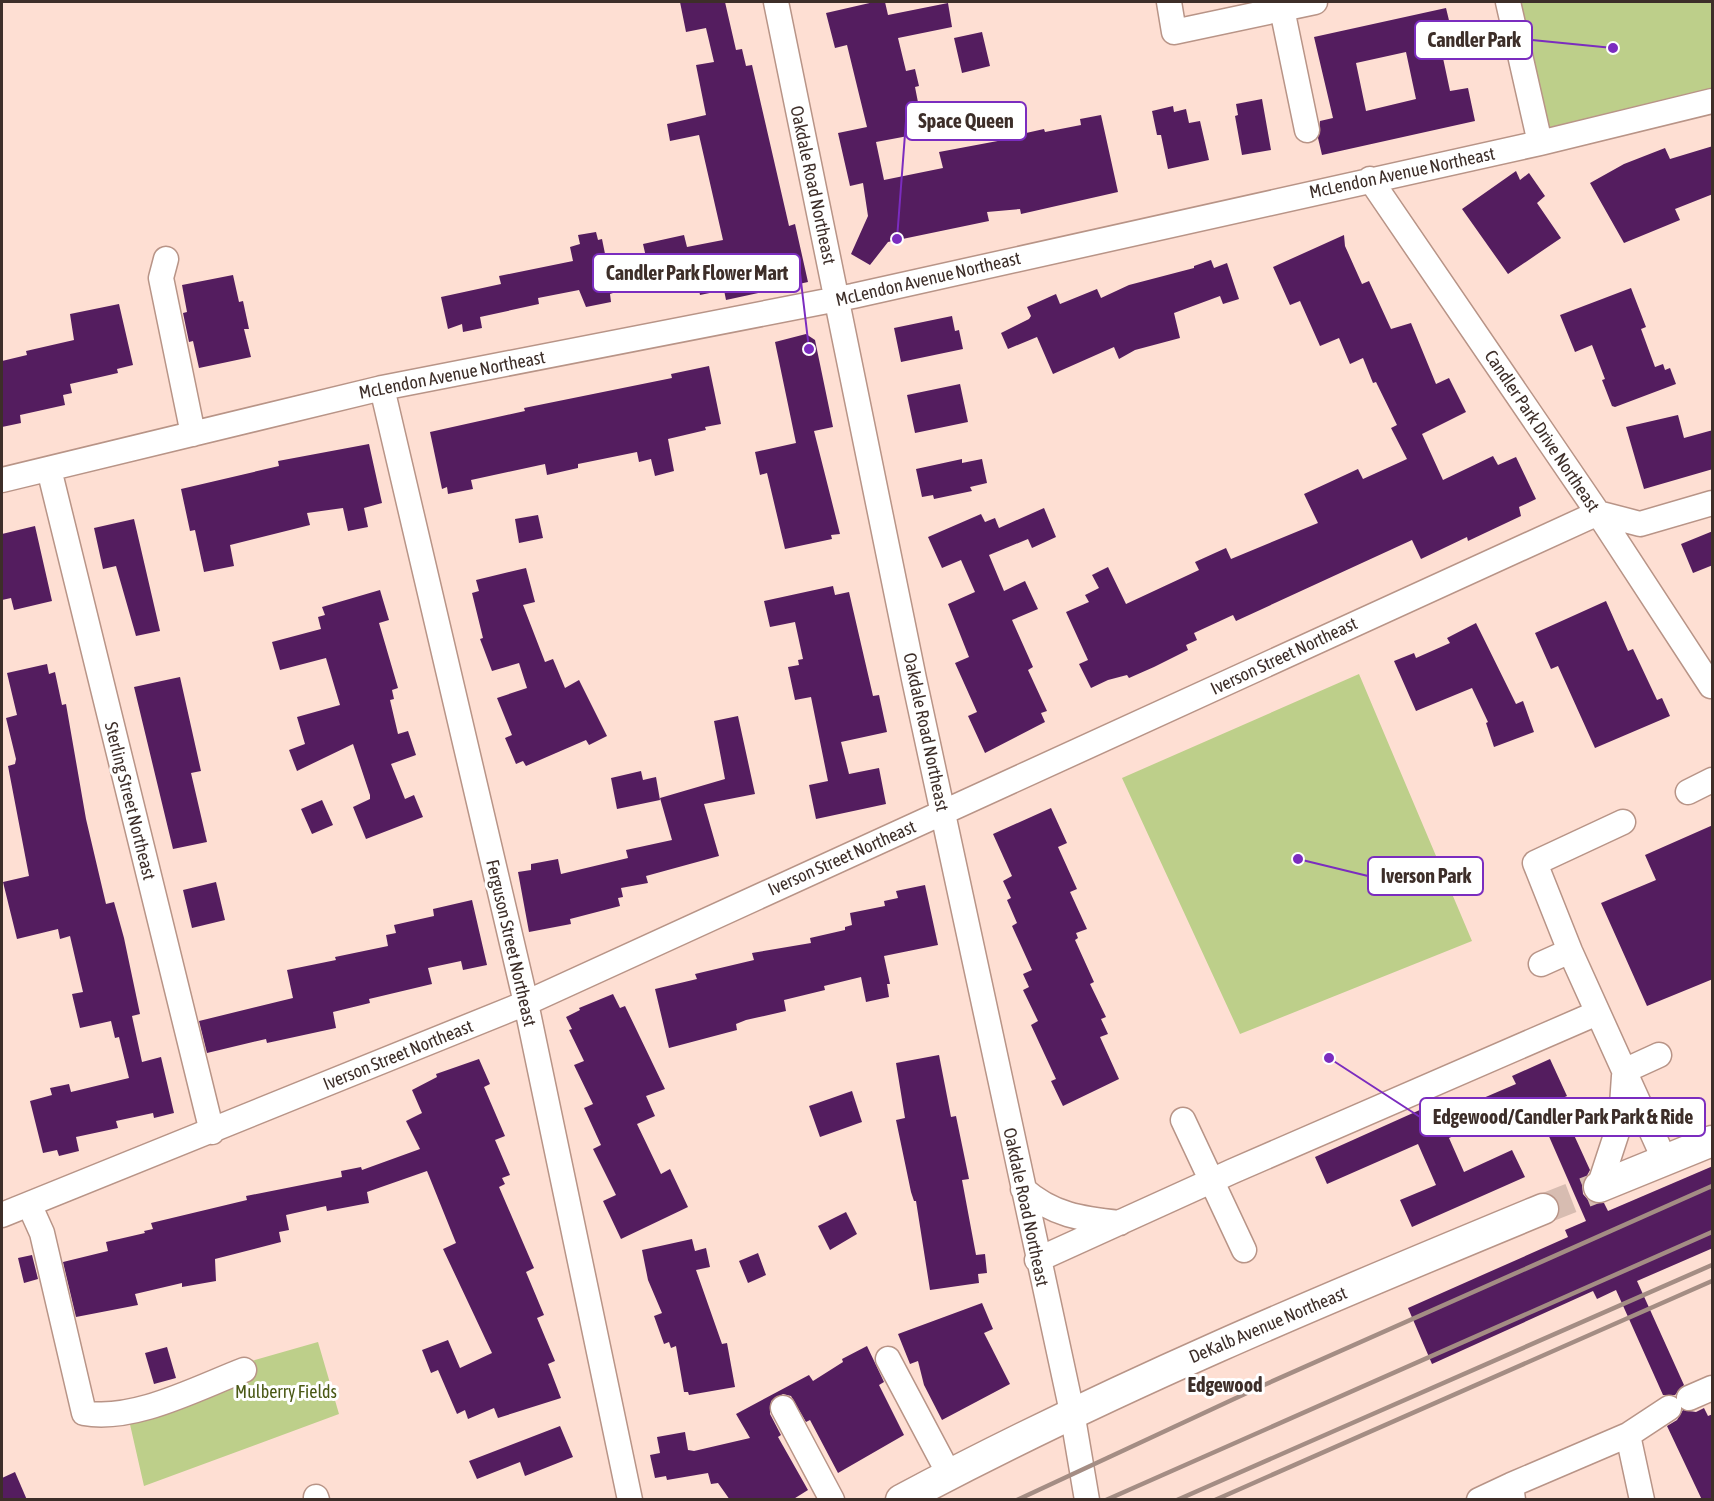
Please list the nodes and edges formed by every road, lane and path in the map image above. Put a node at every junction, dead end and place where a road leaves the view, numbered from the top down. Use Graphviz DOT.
graph roads {
  1 [pos="776,2"];
  2 [pos="1169,2"];
  3 [pos="1315,2"];
  4 [pos="1508,2"];
  5 [pos="1282,9"];
  6 [pos="1713,101"];
  7 [pos="1307,130"];
  8 [pos="1540,143"];
  9 [pos="1370,179"];
  10 [pos="166,259"];
  11 [pos="837,299"];
  12 [pos="382,388"];
  13 [pos="194,434"];
  14 [pos="49,470"];
  15 [pos="2,480"];
  16 [pos="1713,503"];
  17 [pos="1598,513"];
  18 [pos="1711,686"];
  19 [pos="1713,780"];
  20 [pos="1688,792"];
  21 [pos="944,813"];
  22 [pos="1623,822"];
  23 [pos="1570,951"];
  24 [pos="1541,964"];
  25 [pos="526,1002"];
  26 [pos="1597,1013"];
  27 [pos="1659,1055"];
  28 [pos="1624,1071"];
  29 [pos="1182,1120"];
  30 [pos="212,1132"];
  31 [pos="1713,1141"];
  32 [pos="1665,1161"];
  33 [pos="1213,1181"];
  34 [pos="1599,1187"];
  35 [pos="1023,1189"];
  36 [pos="29,1204"];
  37 [pos="1543,1209"];
  38 [pos="2,1215"];
  39 [pos="1120,1223"];
  40 [pos="1244,1250"];
  41 [pos="1037,1260"];
  42 [pos="888,1359"];
  43 [pos="244,1370"];
  44 [pos="1713,1388"];
  45 [pos="783,1408"];
  46 [pos="1071,1412"];
  47 [pos="1628,1435"];
  48 [pos="949,1474"];
  49 [pos="1512,1492"];
  50 [pos="630,1500"];
  51 [pos="832,1500"];
  52 [pos="901,1500"];
  53 [pos="1087,1500"];
  54 [pos="1479,1500"];
  55 [pos="1642,1500"];
  1 -- 11 [label="street, Oakdale Road Northeast"];
  2 -- 5 [label="street"];
  3 -- 5 [label="street"];
  4 -- 8 [label="street"];
  5 -- 7 [label="street"];
  6 -- 8 [label="street, McLendon Avenue Northeast"];
  8 -- 9 [label="street, McLendon Avenue Northeast"];
  9 -- 11 [label="street, McLendon Avenue Northeast"];
  9 -- 17 [label="street, Candler Park Drive Northeast"];
  10 -- 13 [label="street"];
  11 -- 12 [label="street, McLendon Avenue Northeast"];
  11 -- 21 [label="street, Oakdale Road Northeast"];
  12 -- 13 [label="street, McLendon Avenue Northeast"];
  12 -- 25 [label="street, Ferguson Street Northeast"];
  13 -- 14 [label="street, McLendon Avenue Northeast"];
  14 -- 15 [label="street, McLendon Avenue Northeast"];
  14 -- 30 [label="street, Sterling Street Northeast"];
  16 -- 17 [label="street"];
  17 -- 18 [label="street, Candler Park Drive Northeast"];
  17 -- 21 [label="street, Iverson Street Northeast"];
  19 -- 20 [label="street"];
  21 -- 25 [label="street, Iverson Street Northeast"];
  21 -- 35 [label="street, Oakdale Road Northeast"];
  22 -- 23 [label="street"];
  23 -- 24 [label="street"];
  23 -- 26 [label="street"];
  25 -- 30 [label="street, Iverson Street Northeast"];
  25 -- 50 [label="street, Ferguson Street Northeast"];
  26 -- 28 [label="street"];
  26 -- 33 [label="street"];
  27 -- 28 [label="street"];
  28 -- 32 [label="street"];
  28 -- 34 [label="street"];
  29 -- 33 [label="street"];
  30 -- 36 [label="street, Iverson Street Northeast"];
  31 -- 32 [label="main road"];
  32 -- 34 [label="main road"];
  33 -- 39 [label="street"];
  33 -- 40 [label="street"];
  35 -- 39 [label="street"];
  35 -- 41 [label="street, Oakdale Road Northeast"];
  36 -- 38 [label="street, Iverson Street Northeast"];
  36 -- 43 [label="street"];
  37 -- 46 [label="main road, DeKalb Avenue Northeast"];
  39 -- 41 [label="street"];
  41 -- 46 [label="street, Oakdale Road Northeast"];
  42 -- 48 [label="street"];
  44 -- 47 [label="street"];
  45 -- 51 [label="street"];
  46 -- 48 [label="main road, DeKalb Avenue Northeast"];
  46 -- 53 [label="street, Oakdale Road Northeast"];
  47 -- 49 [label="street"];
  47 -- 55 [label="street"];
  48 -- 52 [label="main road, DeKalb Avenue Northeast"];
  49 -- 54 [label="street"];
}
